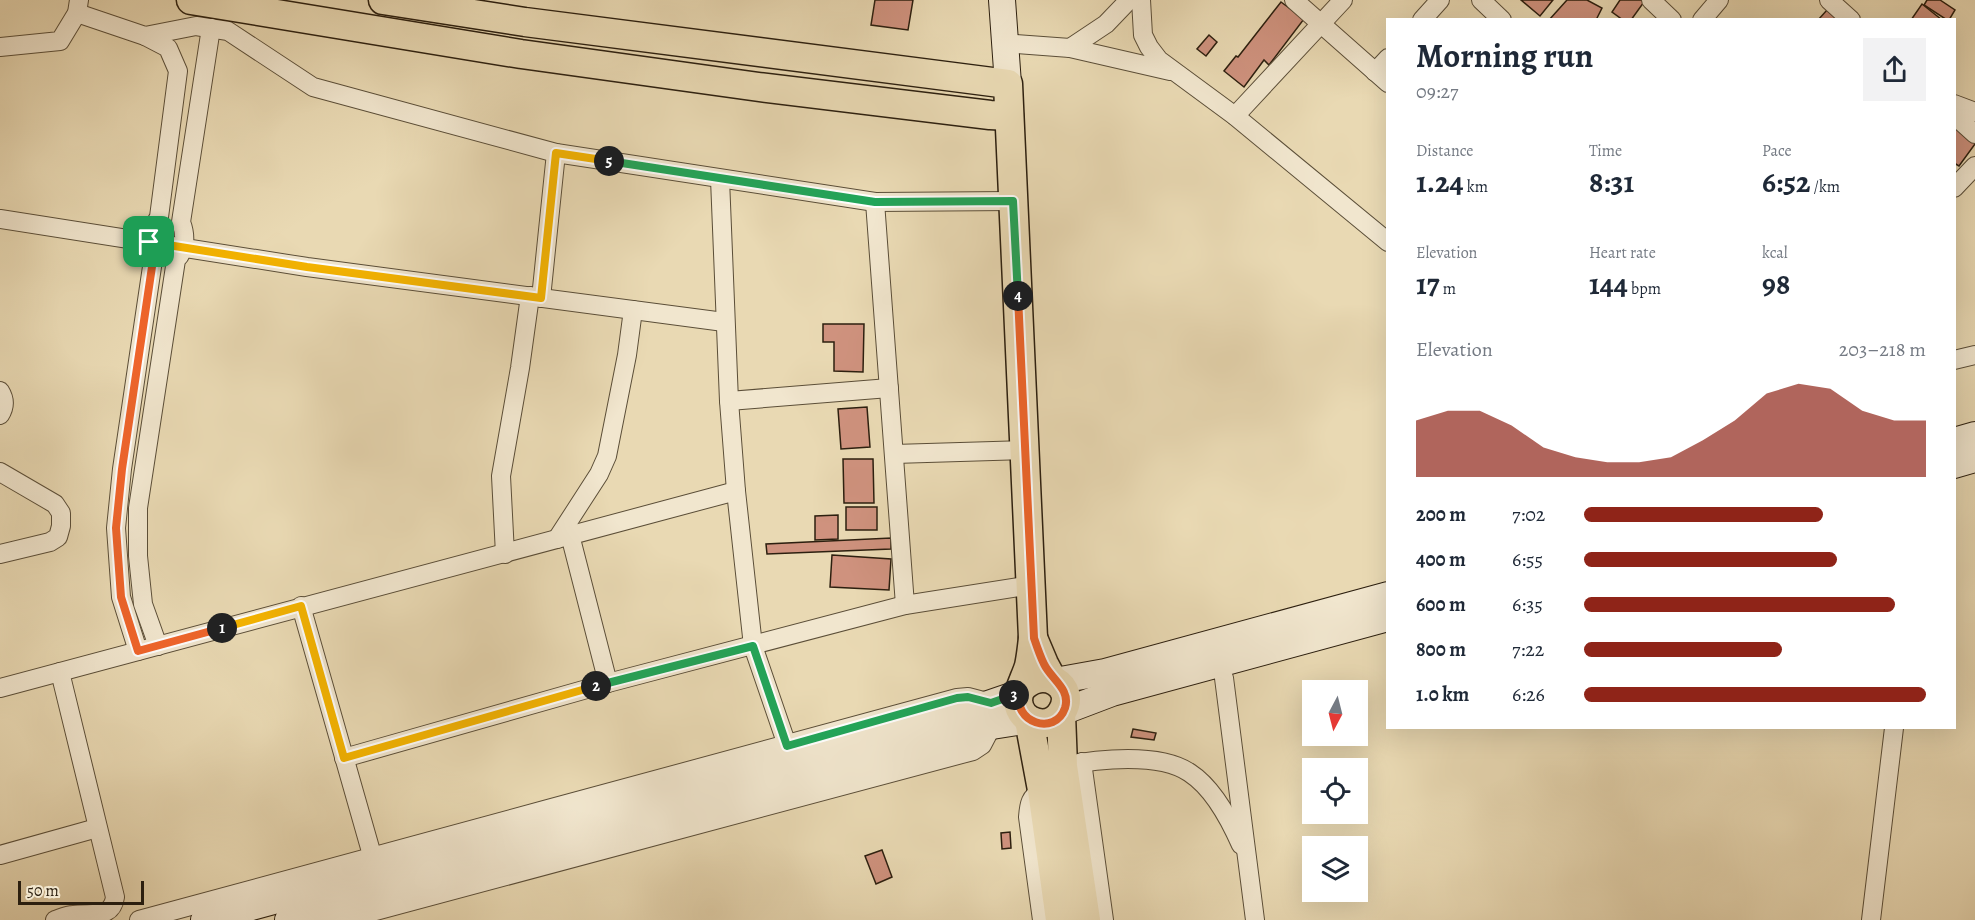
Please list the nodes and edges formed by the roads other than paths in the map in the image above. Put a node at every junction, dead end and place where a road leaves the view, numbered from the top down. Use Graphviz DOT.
graph roads {
  1 [pos="191,0"];
  2 [pos="383,0"];
  3 [pos="1002,0"];
  4 [pos="1129,0"];
  5 [pos="1141,0"];
  6 [pos="1294,0"];
  7 [pos="1343,0"];
  8 [pos="1440,0"];
  9 [pos="1481,0"];
  10 [pos="1651,0"];
  11 [pos="1719,0"];
  12 [pos="1829,0"];
  13 [pos="78,6"];
  14 [pos="1424,18"];
  15 [pos="1500,18"];
  16 [pos="1670,18"];
  17 [pos="1704,18"];
  18 [pos="1849,18"];
  19 [pos="1321,24"];
  20 [pos="211,28"];
  21 [pos="145,36"];
  22 [pos="1004,43"];
  23 [pos="0,47"];
  24 [pos="1070,48"];
  25 [pos="1175,72"];
  26 [pos="1381,77"];
  27 [pos="1008,84"];
  28 [pos="1956,105"];
  29 [pos="1975,112"];
  30 [pos="1009,116"];
  31 [pos="1235,116"];
  32 [pos="1956,117"];
  33 [pos="1975,134"];
  34 [pos="556,153"];
  35 [pos="1975,166"];
  36 [pos="720,179"];
  37 [pos="1956,186"];
  38 [pos="1013,201"];
  39 [pos="875,202"];
  40 [pos="0,219"];
  41 [pos="1386,240"];
  42 [pos="149,242"];
  43 [pos="183,248"];
  44 [pos="535,297"];
  45 [pos="633,310"];
  46 [pos="724,322"];
  47 [pos="1975,355"];
  48 [pos="1956,360"];
  49 [pos="889,388"];
  50 [pos="0,391"];
  51 [pos="729,401"];
  52 [pos="0,415"];
  53 [pos="1975,435"];
  54 [pos="1956,440"];
  55 [pos="1025,450"];
  56 [pos="894,454"];
  57 [pos="1975,459"];
  58 [pos="1956,464"];
  59 [pos="0,472"];
  60 [pos="736,491"];
  61 [pos="564,537"];
  62 [pos="0,554"];
  63 [pos="505,555"];
  64 [pos="1031,585"];
  65 [pos="1386,596"];
  66 [pos="905,605"];
  67 [pos="301,606"];
  68 [pos="1386,619"];
  69 [pos="1034,638"];
  70 [pos="158,646"];
  71 [pos="753,646"];
  72 [pos="138,651"];
  73 [pos="60,672"];
  74 [pos="1224,678"];
  75 [pos="1054,680"];
  76 [pos="608,683"];
  77 [pos="0,688"];
  78 [pos="1020,691"];
  79 [pos="1062,713"];
  80 [pos="992,714"];
  81 [pos="1029,720"];
  82 [pos="1894,729"];
  83 [pos="787,746"];
  84 [pos="344,758"];
  85 [pos="1072,764"];
  86 [pos="1042,790"];
  87 [pos="97,828"];
  88 [pos="0,855"];
  89 [pos="372,855"];
  90 [pos="1246,857"];
  91 [pos="55,920"];
  92 [pos="139,920"];
  93 [pos="204,920"];
  94 [pos="288,920"];
  95 [pos="342,920"];
  96 [pos="1042,920"];
  97 [pos="1060,920"];
  98 [pos="1086,920"];
  99 [pos="1104,920"];
  100 [pos="1255,920"];
  101 [pos="1871,920"];
  1 -- 30 [label="main road"];
  2 -- 27 [label="main road"];
  3 -- 22 [label="main road"];
  4 -- 24 [label="street"];
  5 -- 25 [label="street"];
  6 -- 19 [label="street"];
  7 -- 19 [label="street"];
  8 -- 14 [label="street"];
  9 -- 15 [label="street"];
  10 -- 16 [label="street"];
  11 -- 17 [label="street"];
  12 -- 18 [label="street"];
  13 -- 21 [label="street"];
  13 -- 23 [label="street"];
  19 -- 26 [label="street"];
  19 -- 31 [label="street"];
  20 -- 21 [label="street"];
  20 -- 34 [label="street"];
  20 -- 43 [label="street"];
  21 -- 42 [label="street"];
  22 -- 24 [label="street"];
  22 -- 27 [label="main road"];
  24 -- 25 [label="street"];
  25 -- 31 [label="street"];
  27 -- 30 [label="main road"];
  28 -- 29 [label="street"];
  30 -- 38 [label="main road"];
  31 -- 41 [label="street"];
  32 -- 33 [label="street"];
  34 -- 36 [label="street"];
  34 -- 44 [label="street"];
  35 -- 37 [label="street"];
  36 -- 39 [label="street"];
  36 -- 46 [label="street"];
  38 -- 39 [label="street"];
  38 -- 55 [label="main road"];
  39 -- 49 [label="street"];
  40 -- 42 [label="street"];
  42 -- 43 [label="street"];
  42 -- 72 [label="street"];
  43 -- 44 [label="street"];
  43 -- 70 [label="street"];
  44 -- 45 [label="street"];
  44 -- 63 [label="street"];
  45 -- 46 [label="street"];
  45 -- 61 [label="street"];
  46 -- 51 [label="street"];
  47 -- 48 [label="street"];
  49 -- 51 [label="street"];
  49 -- 56 [label="street"];
  50 -- 52 [label="street"];
  51 -- 60 [label="street"];
  53 -- 54 [label="main road"];
  55 -- 56 [label="street"];
  55 -- 64 [label="main road"];
  56 -- 66 [label="street"];
  57 -- 58 [label="main road"];
  59 -- 62 [label="street"];
  60 -- 61 [label="street"];
  60 -- 71 [label="street"];
  61 -- 63 [label="street"];
  61 -- 76 [label="street"];
  63 -- 67 [label="street"];
  64 -- 66 [label="street"];
  64 -- 69 [label="main road"];
  65 -- 75 [label="main road"];
  66 -- 71 [label="street"];
  67 -- 70 [label="street"];
  67 -- 84 [label="street"];
  68 -- 79 [label="main road"];
  69 -- 75 [label="main road"];
  69 -- 78 [label="main road"];
  70 -- 72 [label="street"];
  71 -- 76 [label="street"];
  71 -- 83 [label="street"];
  72 -- 73 [label="street"];
  73 -- 77 [label="street"];
  73 -- 87 [label="street"];
  74 -- 90 [label="street"];
  75 -- 78 [label="main road"];
  75 -- 79 [label="main road"];
  76 -- 84 [label="street"];
  78 -- 80 [label="main road"];
  78 -- 81 [label="main road"];
  79 -- 81 [label="main road"];
  79 -- 85 [label="main road"];
  80 -- 81 [label="main road"];
  80 -- 83 [label="street"];
  80 -- 93 [label="main road"];
  80 -- 94 [label="main road"];
  80 -- 95 [label="street"];
  81 -- 86 [label="main road"];
  82 -- 101 [label="street"];
  83 -- 89 [label="street"];
  84 -- 89 [label="street"];
  85 -- 90 [label="street"];
  85 -- 98 [label="main road"];
  85 -- 99 [label="street"];
  86 -- 96 [label="street"];
  86 -- 97 [label="main road"];
  87 -- 88 [label="street"];
  87 -- 91 [label="street"];
  89 -- 92 [label="street"];
  90 -- 100 [label="street"];
}
